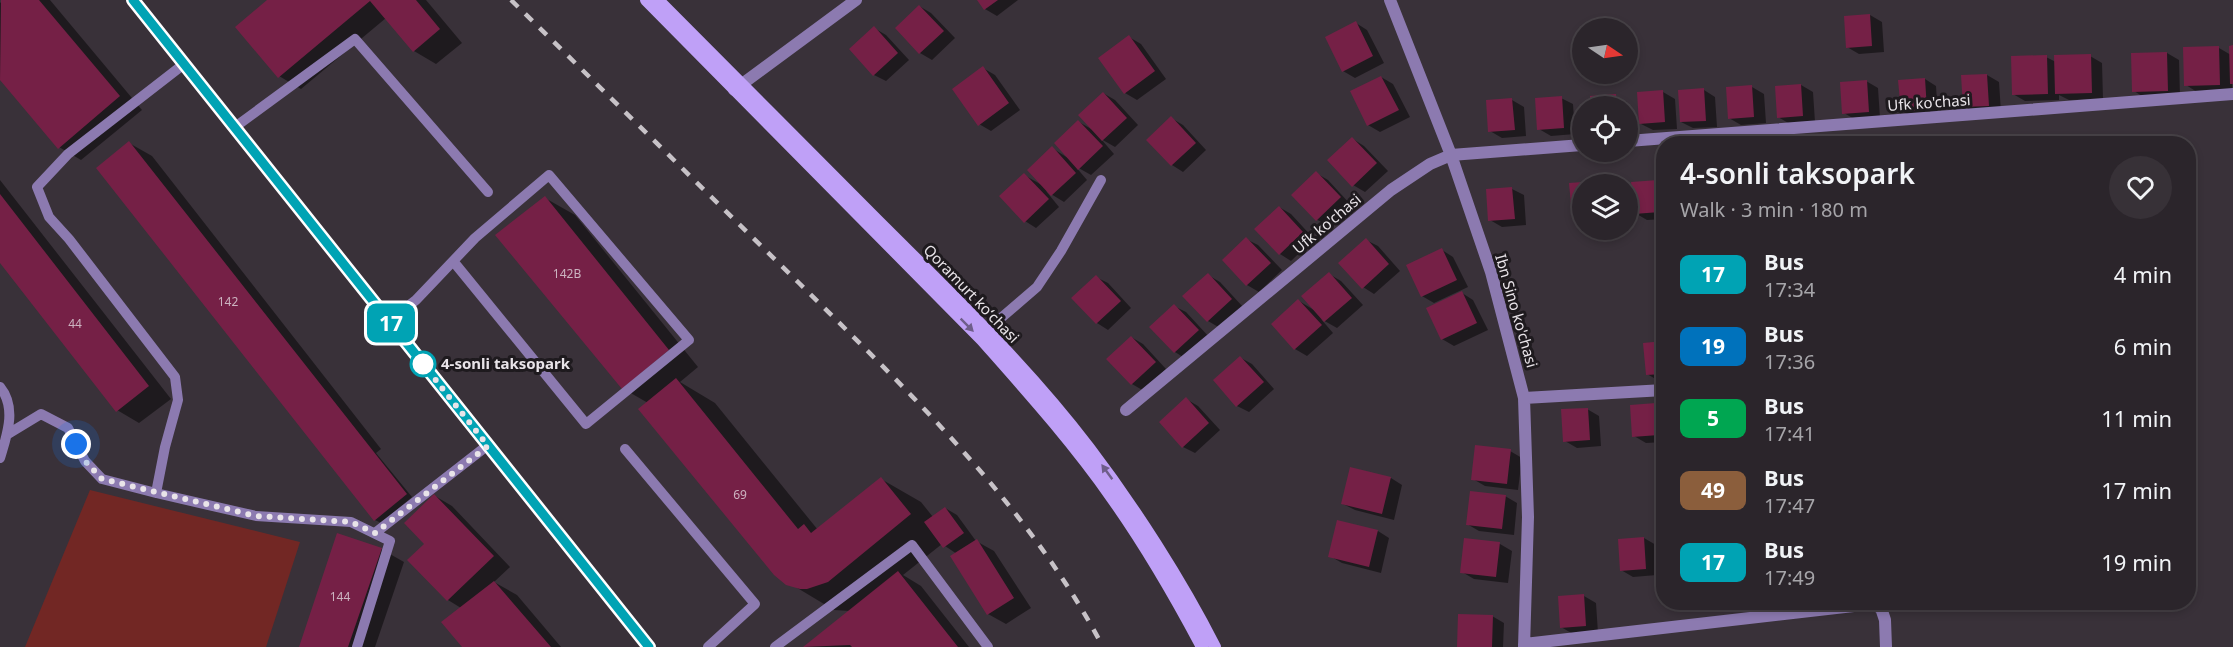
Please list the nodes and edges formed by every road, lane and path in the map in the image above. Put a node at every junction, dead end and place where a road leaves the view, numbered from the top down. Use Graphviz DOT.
graph roads {
  1 [pos="133,0"];
  2 [pos="646,0"];
  3 [pos="658,0"];
  4 [pos="856,0"];
  5 [pos="1390,0"];
  6 [pos="184,64"];
  7 [pos="738,87"];
  8 [pos="2233,94"];
  9 [pos="235,128"];
  10 [pos="1692,136"];
  11 [pos="1656,139"];
  12 [pos="1638,140"];
  13 [pos="1572,146"];
  14 [pos="1451,155"];
  15 [pos="1101,180"];
  16 [pos="488,192"];
  17 [pos="453,261"];
  18 [pos="389,321"];
  19 [pos="987,330"];
  20 [pos="0,387"];
  21 [pos="1656,390"];
  22 [pos="1524,398"];
  23 [pos="1126,410"];
  24 [pos="8,434"];
  25 [pos="488,446"];
  26 [pos="625,449"];
  27 [pos="0,458"];
  28 [pos="156,493"];
  29 [pos="375,533"];
  30 [pos="1821,610"];
  31 [pos="1882,610"];
  32 [pos="1524,646"];
  33 [pos="357,647"];
  34 [pos="649,647"];
  35 [pos="708,647"];
  36 [pos="775,647"];
  37 [pos="988,647"];
  38 [pos="1202,647"];
  39 [pos="1215,647"];
  40 [pos="1886,647"];
  1 -- 6 [label="main road"];
  2 -- 7 [label="main road, Qoramurt koʻchasi"];
  3 -- 7 [label="main road, Qoramurt koʻchasi"];
  4 -- 7 [label="street"];
  5 -- 14 [label="street, Ibn Sino ko'chasi"];
  6 -- 9 [label="main road"];
  6 -- 28 [label="lane"];
  7 -- 19 [label="main road, Qoramurt koʻchasi"];
  7 -- 38 [label="main road, Qoramurt koʻchasi, one-way"];
  8 -- 10 [label="street, Ufk ko'chasi"];
  9 -- 16 [label="lane"];
  9 -- 18 [label="main road"];
  11 -- 12 [label="street, Ufk ko'chasi"];
  13 -- 14 [label="street, Ufk ko'chasi"];
  14 -- 22 [label="street, Ibn Sino ko'chasi"];
  14 -- 23 [label="street, Ufk ko'chasi"];
  15 -- 19 [label="lane"];
  17 -- 17 [label="lane"];
  17 -- 18 [label="lane"];
  18 -- 25 [label="main road"];
  39 -- 19 [label="main road, Qoramurt koʻchasi, one-way"];
  20 -- 24 [label="lane"];
  21 -- 22 [label="street"];
  22 -- 32 [label="street, Ibn Sino ko'chasi"];
  24 -- 27 [label="lane"];
  24 -- 28 [label="lane"];
  25 -- 29 [label="lane"];
  25 -- 34 [label="main road"];
  26 -- 35 [label="lane"];
  28 -- 29 [label="lane"];
  29 -- 33 [label="lane"];
  30 -- 32 [label="street"];
  31 -- 40 [label="street"];
  36 -- 37 [label="lane"];
}
